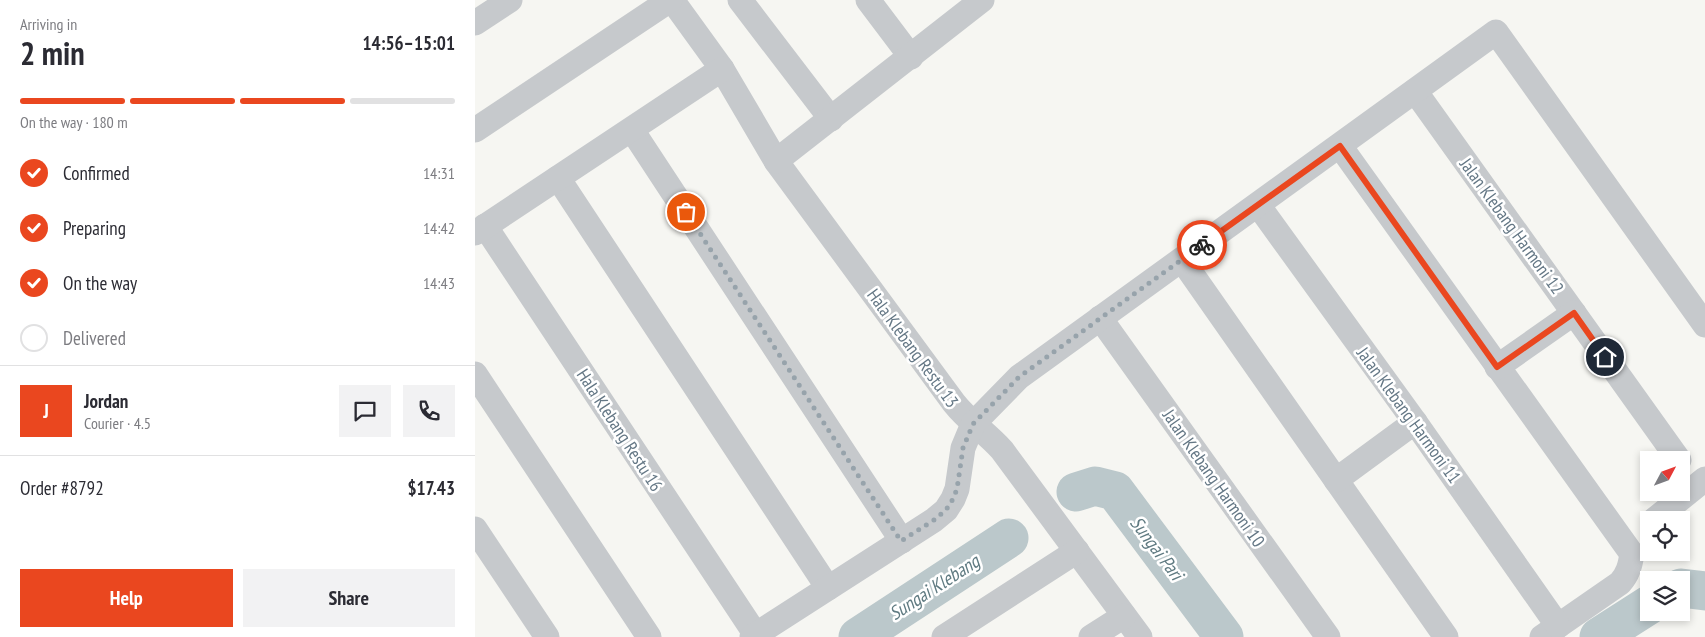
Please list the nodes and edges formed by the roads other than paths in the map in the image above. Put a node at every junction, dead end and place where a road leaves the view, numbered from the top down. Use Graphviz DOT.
graph roads {
  1 [pos="510,0"];
  2 [pos="671,0"];
  3 [pos="740,0"];
  4 [pos="868,0"];
  5 [pos="982,0"];
  6 [pos="475,23"];
  7 [pos="911,57"];
  8 [pos="722,69"];
  9 [pos="1415,91"];
  10 [pos="831,119"];
  11 [pos="475,130"];
  12 [pos="632,130"];
  13 [pos="1340,146"];
  14 [pos="776,161"];
  15 [pos="558,178"];
  16 [pos="1258,205"];
  17 [pos="480,229"];
  18 [pos="1182,260"];
  19 [pos="1574,313"];
  20 [pos="1101,318"];
  21 [pos="1705,325"];
  22 [pos="1497,367"];
  23 [pos="475,374"];
  24 [pos="1415,422"];
  25 [pos="973,424"];
  26 [pos="1673,451"];
  27 [pos="1690,474"];
  28 [pos="1336,480"];
  29 [pos="1702,487"];
  30 [pos="1667,511"];
  31 [pos="475,529"];
  32 [pos="1640,536"];
  33 [pos="901,541"];
  34 [pos="1077,551"];
  35 [pos="1632,554"];
  36 [pos="828,588"];
  37 [pos="1124,616"];
  38 [pos="1550,631"];
  39 [pos="754,636"];
  40 [pos="547,637"];
  41 [pos="649,637"];
  42 [pos="944,637"];
  43 [pos="1091,637"];
  44 [pos="1139,637"];
  45 [pos="1328,637"];
  46 [pos="1446,637"];
  1 -- 6 [label="street"];
  2 -- 8 [label="street, Hala Klebang Restu 13"];
  2 -- 11 [label="street"];
  3 -- 10 [label="street"];
  4 -- 7 [label="street"];
  5 -- 7 [label="street"];
  7 -- 10 [label="street"];
  8 -- 12 [label="street"];
  8 -- 14 [label="street, Hala Klebang Restu 13"];
  9 -- 13 [label="street"];
  9 -- 19 [label="street, Jalan Klebang Harmoni 12"];
  9 -- 21 [label="street"];
  10 -- 14 [label="street"];
  12 -- 15 [label="street"];
  12 -- 33 [label="street"];
  13 -- 16 [label="street"];
  13 -- 22 [label="street"];
  14 -- 25 [label="street, Hala Klebang Restu 13"];
  15 -- 17 [label="street"];
  15 -- 36 [label="street"];
  16 -- 18 [label="street"];
  16 -- 24 [label="street, Jalan Klebang Harmoni 11"];
  17 -- 39 [label="street, Hala Klebang Restu 16"];
  18 -- 20 [label="street"];
  18 -- 28 [label="street"];
  19 -- 22 [label="street"];
  19 -- 26 [label="street, Jalan Klebang Harmoni 12"];
  20 -- 25 [label="street"];
  20 -- 45 [label="street, Jalan Klebang Harmoni 10"];
  22 -- 35 [label="street"];
  23 -- 41 [label="street"];
  24 -- 28 [label="street"];
  24 -- 38 [label="street, Jalan Klebang Harmoni 11"];
  25 -- 33 [label="street"];
  25 -- 34 [label="street, Hala Klebang Restu 13"];
  27 -- 29 [label="street"];
  28 -- 46 [label="street"];
  29 -- 30 [label="street"];
  31 -- 40 [label="street"];
  32 -- 35 [label="street"];
  33 -- 36 [label="street"];
  34 -- 37 [label="street, Hala Klebang Restu 13"];
  34 -- 42 [label="street"];
  35 -- 38 [label="street"];
  36 -- 39 [label="street"];
  37 -- 43 [label="street"];
  37 -- 44 [label="street, Hala Klebang Restu 13"];
}
